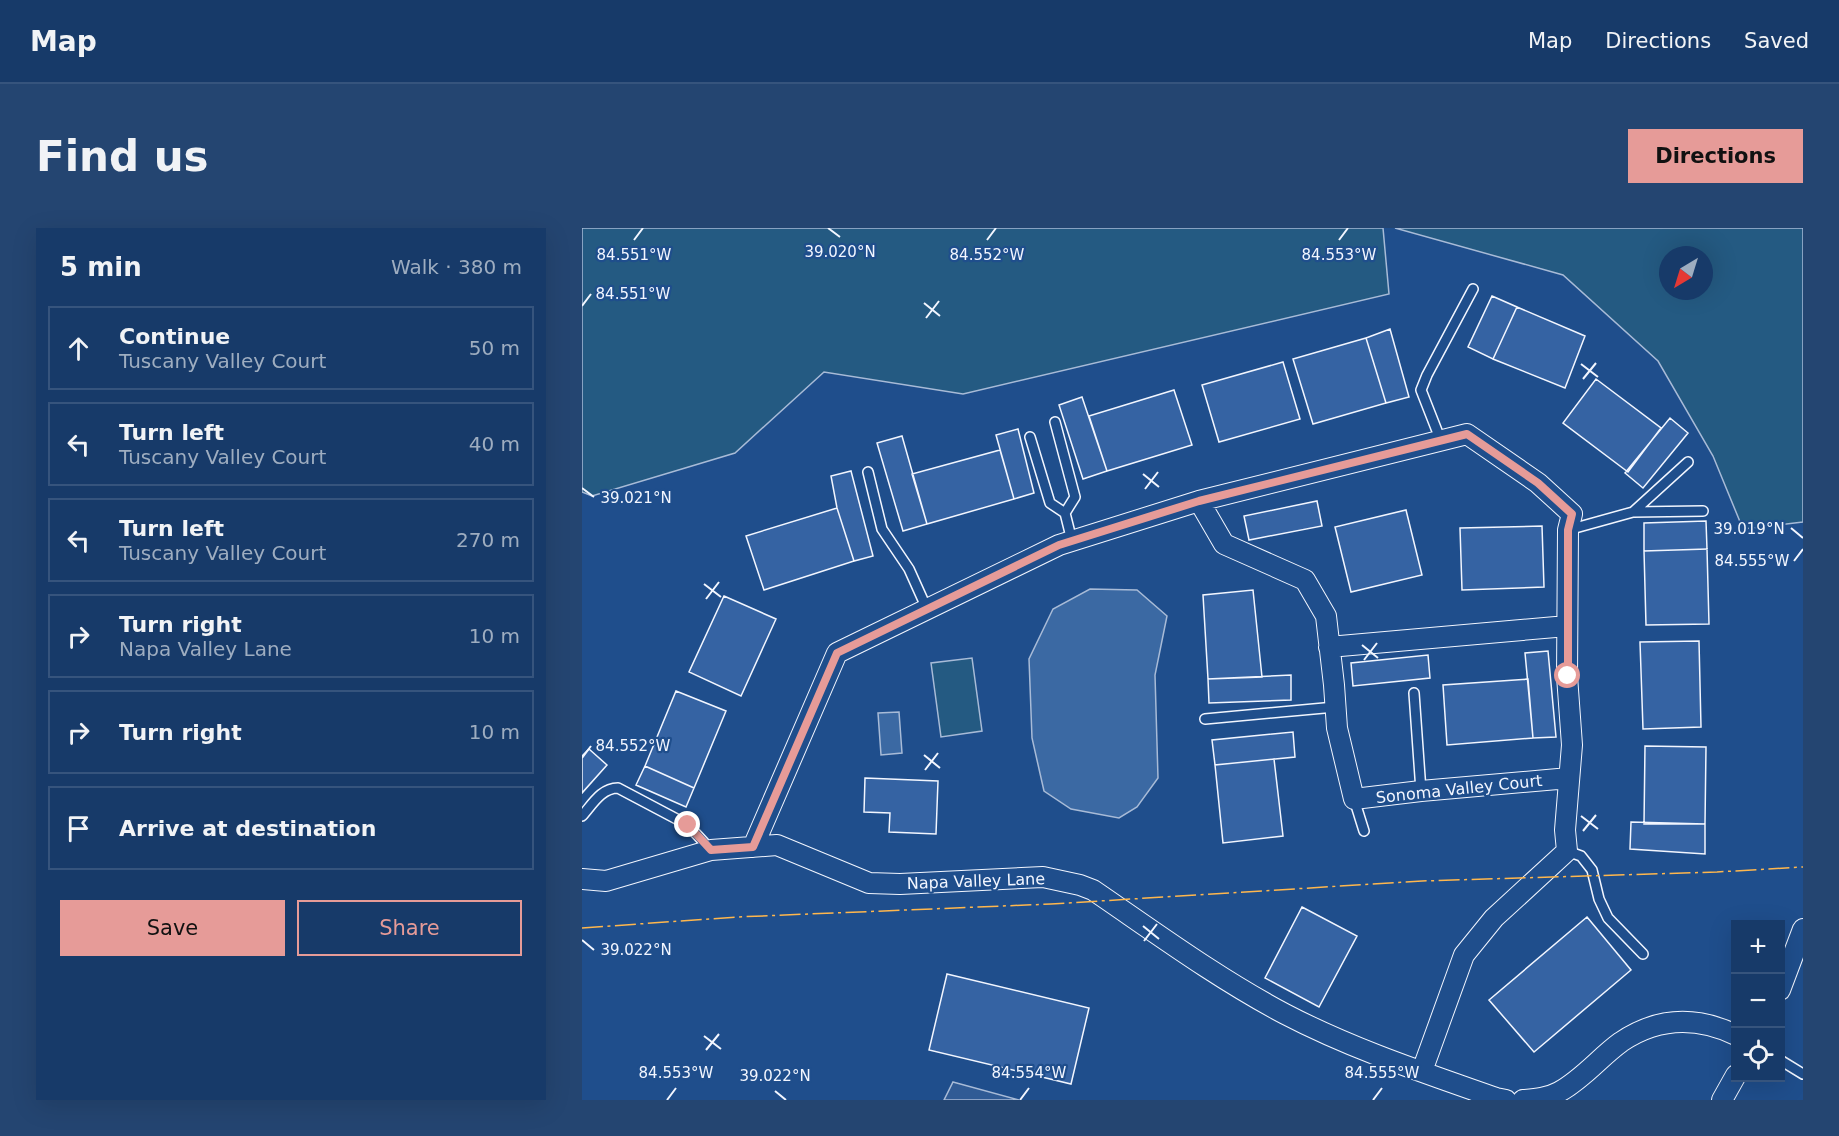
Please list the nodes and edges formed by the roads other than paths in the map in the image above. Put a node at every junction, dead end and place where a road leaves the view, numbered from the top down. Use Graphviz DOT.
graph roads {
  1 [pos="1473,289"];
  2 [pos="1055,422"];
  3 [pos="1030,436"];
  4 [pos="1441,441"];
  5 [pos="1688,462"];
  6 [pos="868,472"];
  7 [pos="1199,501"];
  8 [pos="1703,511"];
  9 [pos="1633,512"];
  10 [pos="1065,513"];
  11 [pos="1568,530"];
  12 [pos="1072,541"];
  13 [pos="927,609"];
  14 [pos="1568,626"];
  15 [pos="1329,647"];
  16 [pos="1414,693"];
  17 [pos="1335,707"];
  18 [pos="1205,719"];
  19 [pos="1569,778"];
  20 [pos="1421,791"];
  21 [pos="1354,799"];
  22 [pos="582,816"];
  23 [pos="1364,831"];
  24 [pos="753,847"];
  25 [pos="711,850"];
  26 [pos="1567,851"];
  27 [pos="582,879"];
  28 [pos="1803,929"];
  29 [pos="1643,954"];
  30 [pos="1785,977"];
  31 [pos="1731,1033"];
  32 [pos="1785,1063"];
  33 [pos="1422,1071"];
  34 [pos="1803,1074"];
  35 [pos="1732,1082"];
  36 [pos="1506,1100"];
  37 [pos="1523,1100"];
  38 [pos="1722,1100"];
  1 -- 4 [label="lane"];
  2 -- 10 [label="lane"];
  3 -- 10 [label="lane"];
  4 -- 7 [label="street"];
  4 -- 11 [label="street"];
  5 -- 9 [label="lane"];
  6 -- 13 [label="lane"];
  7 -- 12 [label="street"];
  7 -- 15 [label="street, Sonoma Valley Court"];
  8 -- 9 [label="lane"];
  9 -- 11 [label="lane"];
  10 -- 12 [label="lane"];
  11 -- 14 [label="street"];
  12 -- 13 [label="street"];
  13 -- 24 [label="street"];
  14 -- 15 [label="street"];
  14 -- 19 [label="street"];
  15 -- 17 [label="street, Sonoma Valley Court"];
  16 -- 20 [label="lane"];
  17 -- 18 [label="lane"];
  17 -- 21 [label="street, Sonoma Valley Court"];
  19 -- 20 [label="street, Sonoma Valley Court"];
  19 -- 26 [label="street"];
  20 -- 21 [label="street, Sonoma Valley Court"];
  21 -- 23 [label="lane"];
  22 -- 25 [label="lane"];
  24 -- 25 [label="street, Napa Valley Lane"];
  24 -- 33 [label="street, Napa Valley Lane"];
  25 -- 27 [label="street, Napa Valley Lane"];
  26 -- 29 [label="lane"];
  26 -- 33 [label="street"];
  28 -- 30 [label="street"];
  31 -- 37 [label="street"];
  32 -- 34 [label="lane"];
  33 -- 36 [label="street, Napa Valley Lane"];
  35 -- 38 [label="street"];
}
